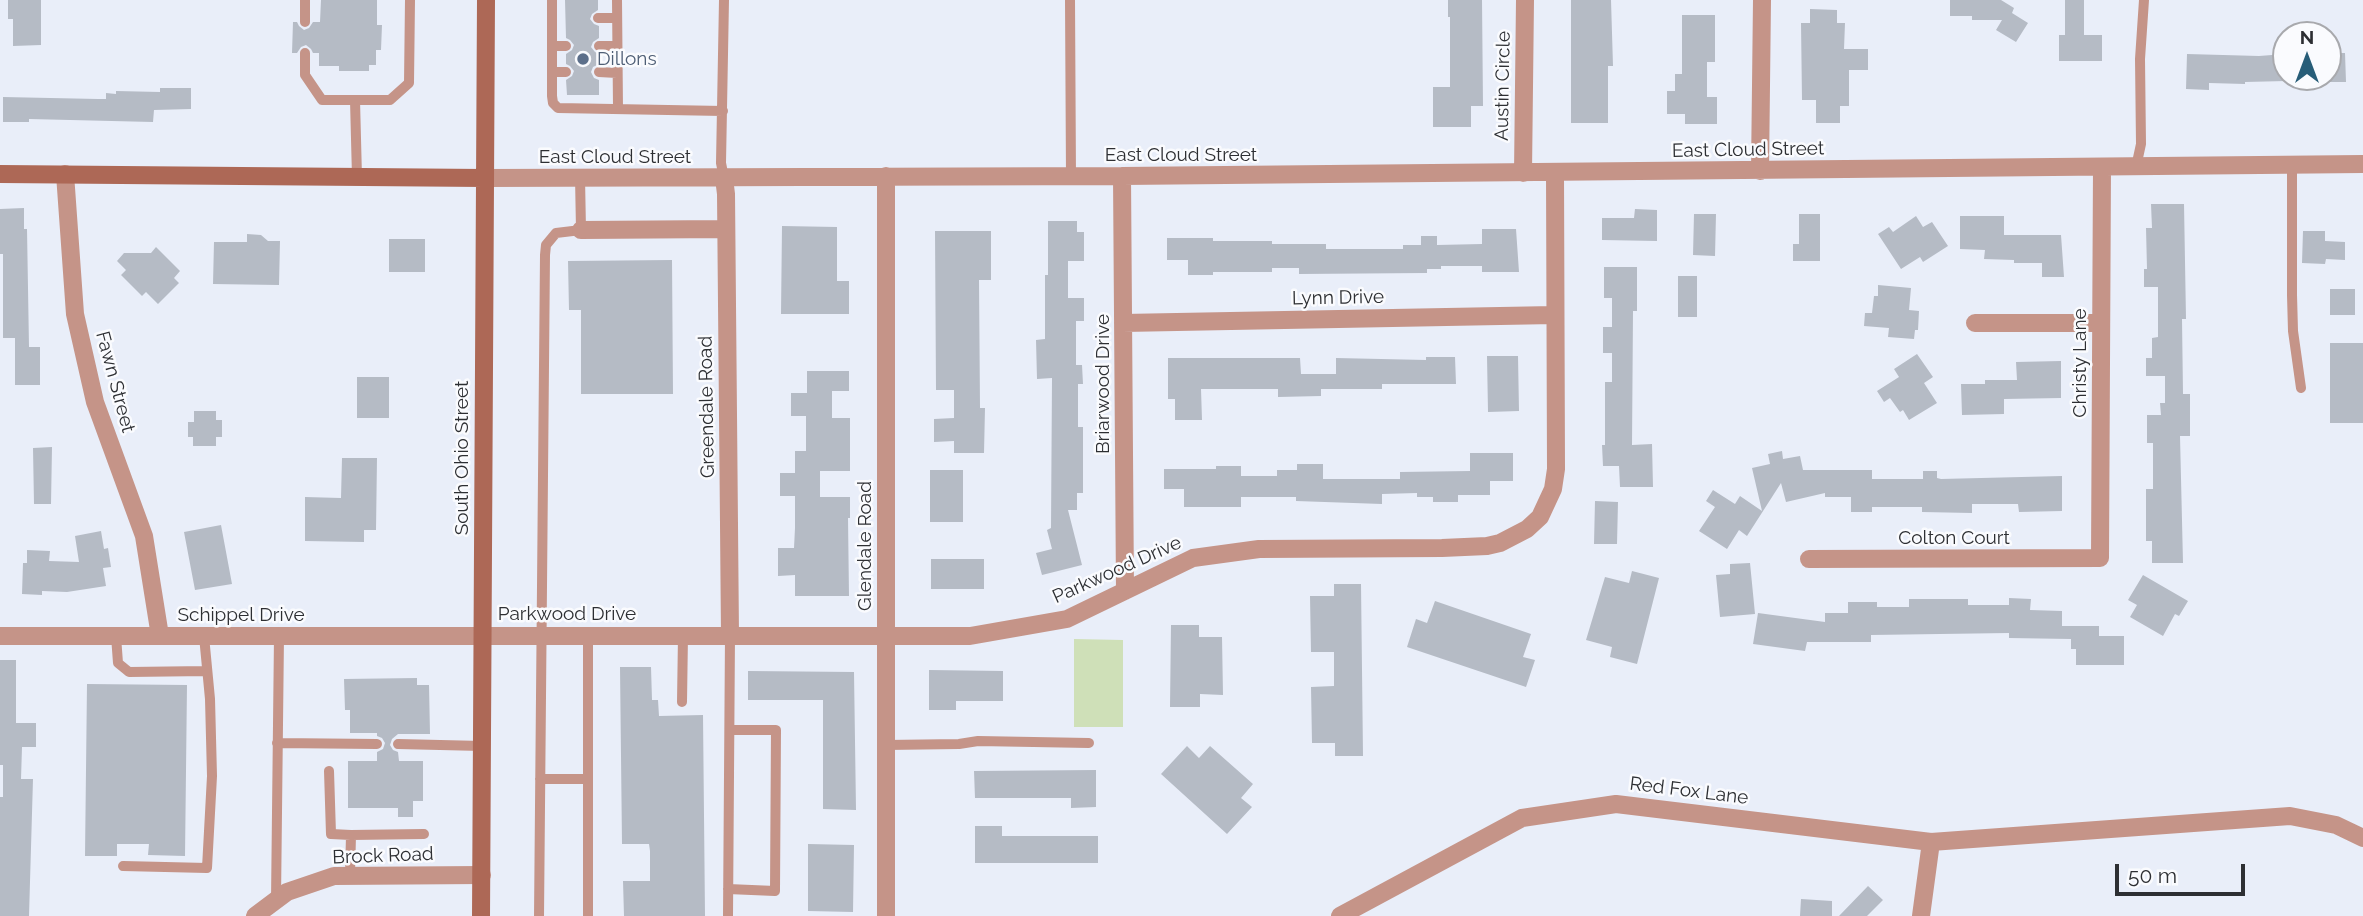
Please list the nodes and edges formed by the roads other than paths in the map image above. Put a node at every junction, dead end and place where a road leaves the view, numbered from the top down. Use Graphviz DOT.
graph roads {
  1 [pos="305,0"];
  2 [pos="410,0"];
  3 [pos="486,0"];
  4 [pos="552,0"];
  5 [pos="617,0"];
  6 [pos="724,0"];
  7 [pos="1070,0"];
  8 [pos="1525,0"];
  9 [pos="1762,0"];
  10 [pos="2144,0"];
  11 [pos="552,18"];
  12 [pos="566,18"];
  13 [pos="598,18"];
  14 [pos="617,18"];
  15 [pos="305,22"];
  16 [pos="552,46"];
  17 [pos="566,46"];
  18 [pos="599,46"];
  19 [pos="617,46"];
  20 [pos="305,53"];
  21 [pos="552,72"];
  22 [pos="566,72"];
  23 [pos="599,72"];
  24 [pos="617,73"];
  25 [pos="355,100"];
  26 [pos="618,108"];
  27 [pos="723,111"];
  28 [pos="2363,164"];
  29 [pos="2292,165"];
  30 [pos="2102,167"];
  31 [pos="2136,167"];
  32 [pos="1760,171"];
  33 [pos="1523,173"];
  34 [pos="1555,173"];
  35 [pos="0,174"];
  36 [pos="65,174"];
  37 [pos="886,176"];
  38 [pos="1122,176"];
  39 [pos="356,177"];
  40 [pos="580,177"];
  41 [pos="1071,177"];
  42 [pos="484,178"];
  43 [pos="723,178"];
  44 [pos="726,229"];
  45 [pos="581,230"];
  46 [pos="1554,315"];
  47 [pos="1123,323"];
  48 [pos="1975,323"];
  49 [pos="2101,323"];
  50 [pos="2301,388"];
  51 [pos="2100,558"];
  52 [pos="1809,559"];
  53 [pos="1125,591"];
  54 [pos="279,635"];
  55 [pos="483,635"];
  56 [pos="540,635"];
  57 [pos="588,635"];
  58 [pos="683,635"];
  59 [pos="730,635"];
  60 [pos="886,635"];
  61 [pos="0,636"];
  62 [pos="116,636"];
  63 [pos="160,636"];
  64 [pos="204,636"];
  65 [pos="207,671"];
  66 [pos="682,702"];
  67 [pos="730,730"];
  68 [pos="277,743"];
  69 [pos="1089,743"];
  70 [pos="377,744"];
  71 [pos="398,744"];
  72 [pos="886,745"];
  73 [pos="482,746"];
  74 [pos="329,771"];
  75 [pos="540,779"];
  76 [pos="588,779"];
  77 [pos="424,834"];
  78 [pos="351,835"];
  79 [pos="2363,838"];
  80 [pos="1931,842"];
  81 [pos="123,866"];
  82 [pos="482,875"];
  83 [pos="350,876"];
  84 [pos="728,889"];
  85 [pos="276,901"];
  86 [pos="255,916"];
  87 [pos="481,916"];
  88 [pos="539,916"];
  89 [pos="588,916"];
  90 [pos="728,916"];
  91 [pos="886,916"];
  92 [pos="1340,916"];
  93 [pos="1921,916"];
  1 -- 15 [label="lane"];
  2 -- 25 [label="lane"];
  3 -- 42 [label="main road, South Ohio Street"];
  4 -- 11 [label="lane"];
  5 -- 14 [label="lane"];
  6 -- 27 [label="lane"];
  7 -- 41 [label="lane"];
  8 -- 33 [label="street, Austin Circle"];
  9 -- 32 [label="street"];
  10 -- 31 [label="lane"];
  11 -- 12 [label="lane"];
  11 -- 16 [label="lane"];
  13 -- 14 [label="lane"];
  14 -- 19 [label="lane"];
  16 -- 17 [label="lane"];
  16 -- 21 [label="lane"];
  18 -- 19 [label="lane"];
  19 -- 24 [label="lane"];
  20 -- 25 [label="lane"];
  21 -- 22 [label="lane"];
  21 -- 26 [label="lane"];
  23 -- 24 [label="lane"];
  24 -- 26 [label="lane"];
  25 -- 39 [label="lane"];
  26 -- 27 [label="lane"];
  27 -- 43 [label="lane"];
  28 -- 29 [label="street, East Cloud Street"];
  29 -- 31 [label="street, East Cloud Street"];
  29 -- 50 [label="lane"];
  30 -- 31 [label="street, East Cloud Street"];
  30 -- 32 [label="street, East Cloud Street"];
  30 -- 49 [label="street, Christy Lane"];
  32 -- 34 [label="street, East Cloud Street"];
  33 -- 34 [label="street, East Cloud Street"];
  33 -- 38 [label="street, East Cloud Street"];
  34 -- 46 [label="street, Parkwood Drive"];
  35 -- 36 [label="main road, East Cloud Street"];
  36 -- 39 [label="main road, East Cloud Street"];
  36 -- 63 [label="street, Fawn Street"];
  37 -- 41 [label="street, East Cloud Street"];
  37 -- 43 [label="street, East Cloud Street"];
  37 -- 60 [label="street, Glendale Road"];
  38 -- 41 [label="street, East Cloud Street"];
  38 -- 47 [label="street, Briarwood Drive"];
  39 -- 42 [label="main road, East Cloud Street"];
  40 -- 42 [label="street, East Cloud Street"];
  40 -- 43 [label="street, East Cloud Street"];
  40 -- 45 [label="lane"];
  42 -- 55 [label="main road, South Ohio Street"];
  43 -- 44 [label="street, Greendale Road"];
  44 -- 45 [label="street"];
  44 -- 59 [label="street, Greendale Road"];
  45 -- 56 [label="lane"];
  46 -- 47 [label="street, Lynn Drive"];
  46 -- 53 [label="street, Parkwood Drive"];
  47 -- 53 [label="street, Briarwood Drive"];
  48 -- 49 [label="street"];
  49 -- 51 [label="street, Christy Lane"];
  51 -- 52 [label="street, Colton Court"];
  53 -- 60 [label="street, Parkwood Drive"];
  54 -- 55 [label="street, Schippel Drive"];
  54 -- 64 [label="street, Schippel Drive"];
  54 -- 68 [label="lane"];
  55 -- 56 [label="street, Parkwood Drive"];
  55 -- 73 [label="main road, South Ohio Street"];
  56 -- 57 [label="street, Parkwood Drive"];
  56 -- 75 [label="lane"];
  57 -- 58 [label="street, Parkwood Drive"];
  57 -- 76 [label="lane"];
  58 -- 59 [label="street, Parkwood Drive"];
  58 -- 66 [label="lane"];
  59 -- 60 [label="street, Parkwood Drive"];
  59 -- 67 [label="lane"];
  60 -- 72 [label="street, Glendale Road"];
  61 -- 62 [label="street, Schippel Drive"];
  62 -- 63 [label="street, Schippel Drive"];
  62 -- 65 [label="lane"];
  63 -- 64 [label="street, Schippel Drive"];
  64 -- 65 [label="lane"];
  65 -- 81 [label="lane"];
  67 -- 84 [label="lane"];
  67 -- 84 [label="lane"];
  68 -- 70 [label="lane"];
  68 -- 85 [label="lane"];
  69 -- 72 [label="lane"];
  71 -- 73 [label="lane"];
  72 -- 91 [label="street, Glendale Road"];
  73 -- 82 [label="main road, South Ohio Street"];
  74 -- 78 [label="lane"];
  75 -- 76 [label="lane"];
  75 -- 88 [label="lane"];
  76 -- 89 [label="lane"];
  77 -- 78 [label="lane"];
  78 -- 83 [label="lane"];
  79 -- 80 [label="street, Red Fox Lane"];
  80 -- 92 [label="street, Red Fox Lane"];
  80 -- 93 [label="street"];
  82 -- 83 [label="street, Brock Road"];
  82 -- 87 [label="main road, South Ohio Street"];
  83 -- 85 [label="street, Brock Road"];
  84 -- 90 [label="lane"];
  85 -- 86 [label="street, Brock Road"];
}
